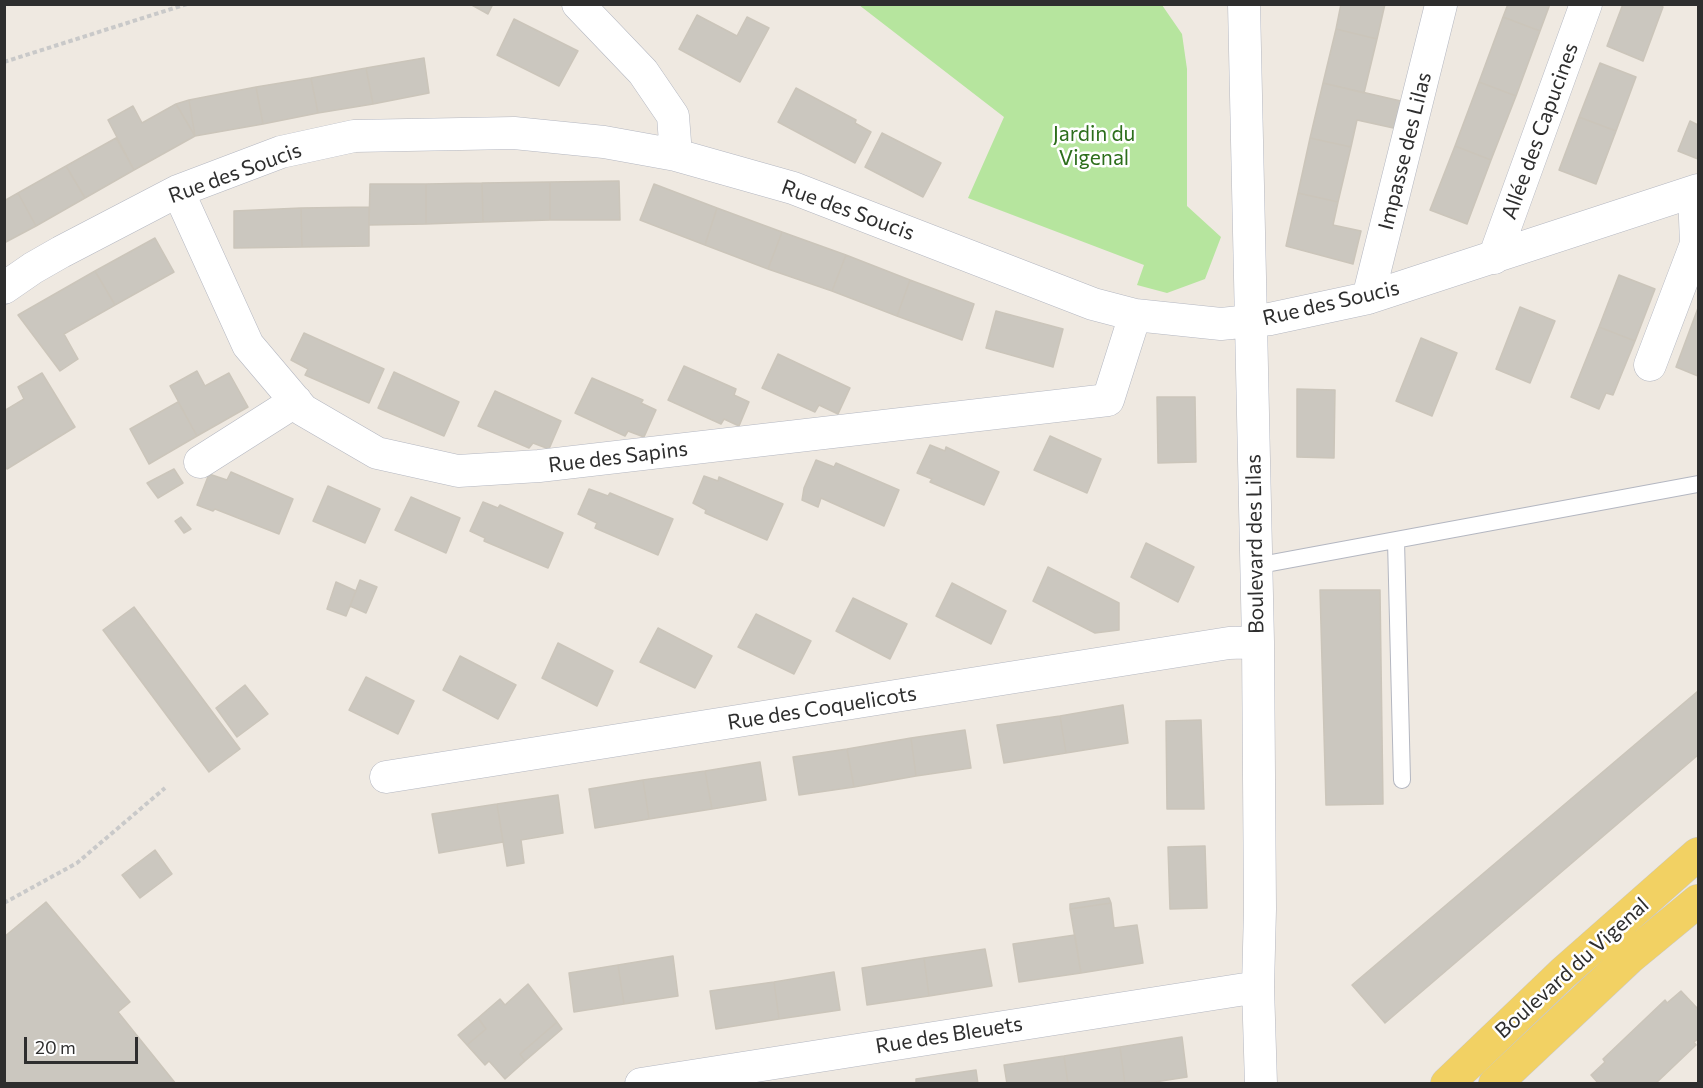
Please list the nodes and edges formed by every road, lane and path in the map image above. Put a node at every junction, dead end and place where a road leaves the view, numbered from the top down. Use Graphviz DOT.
graph roads {
  1 [pos="187,4"];
  2 [pos="578,4"];
  3 [pos="1244,4"];
  4 [pos="1586,4"];
  5 [pos="1441,5"];
  6 [pos="4,62"];
  7 [pos="676,155"];
  8 [pos="178,191"];
  9 [pos="1696,191"];
  10 [pos="1494,258"];
  11 [pos="4,288"];
  12 [pos="1368,298"];
  13 [pos="1135,315"];
  14 [pos="1251,321"];
  15 [pos="1650,366"];
  16 [pos="296,401"];
  17 [pos="200,462"];
  18 [pos="1698,484"];
  19 [pos="1396,541"];
  20 [pos="1256,566"];
  21 [pos="1258,642"];
  22 [pos="386,777"];
  23 [pos="1402,780"];
  24 [pos="165,789"];
  25 [pos="1698,854"];
  26 [pos="1698,901"];
  27 [pos="4,903"];
  28 [pos="1258,987"];
  29 [pos="641,1083"];
  30 [pos="1261,1083"];
  31 [pos="1447,1083"];
  32 [pos="1495,1083"];
  1 -- 6 [label="path"];
  2 -- 7 [label="street"];
  3 -- 14 [label="street, Boulevard des Lilas"];
  4 -- 10 [label="street, Allée des Capucines"];
  5 -- 12 [label="street, Impasse des Lilas"];
  7 -- 8 [label="street, Rue des Soucis"];
  7 -- 13 [label="street, Rue des Soucis"];
  8 -- 11 [label="street, Rue des Soucis"];
  8 -- 16 [label="street, Rue des Sapins"];
  9 -- 10 [label="street, Rue des Soucis"];
  9 -- 15 [label="street"];
  10 -- 12 [label="street, Rue des Soucis"];
  12 -- 14 [label="street, Rue des Soucis"];
  13 -- 14 [label="street, Rue des Soucis"];
  13 -- 16 [label="street, Rue des Sapins"];
  14 -- 20 [label="street, Boulevard des Lilas"];
  16 -- 17 [label="street"];
  18 -- 19 [label="lane"];
  19 -- 20 [label="lane"];
  19 -- 23 [label="lane"];
  20 -- 21 [label="street, Boulevard des Lilas"];
  21 -- 22 [label="street, Rue des Coquelicots"];
  21 -- 28 [label="street, Boulevard des Lilas"];
  24 -- 27 [label="path"];
  25 -- 31 [label="main road, Boulevard du Vigenal"];
  26 -- 32 [label="main road, Boulevard du Vigenal"];
  28 -- 29 [label="street, Rue des Bleuets"];
  28 -- 30 [label="street, Boulevard des Lilas"];
}
